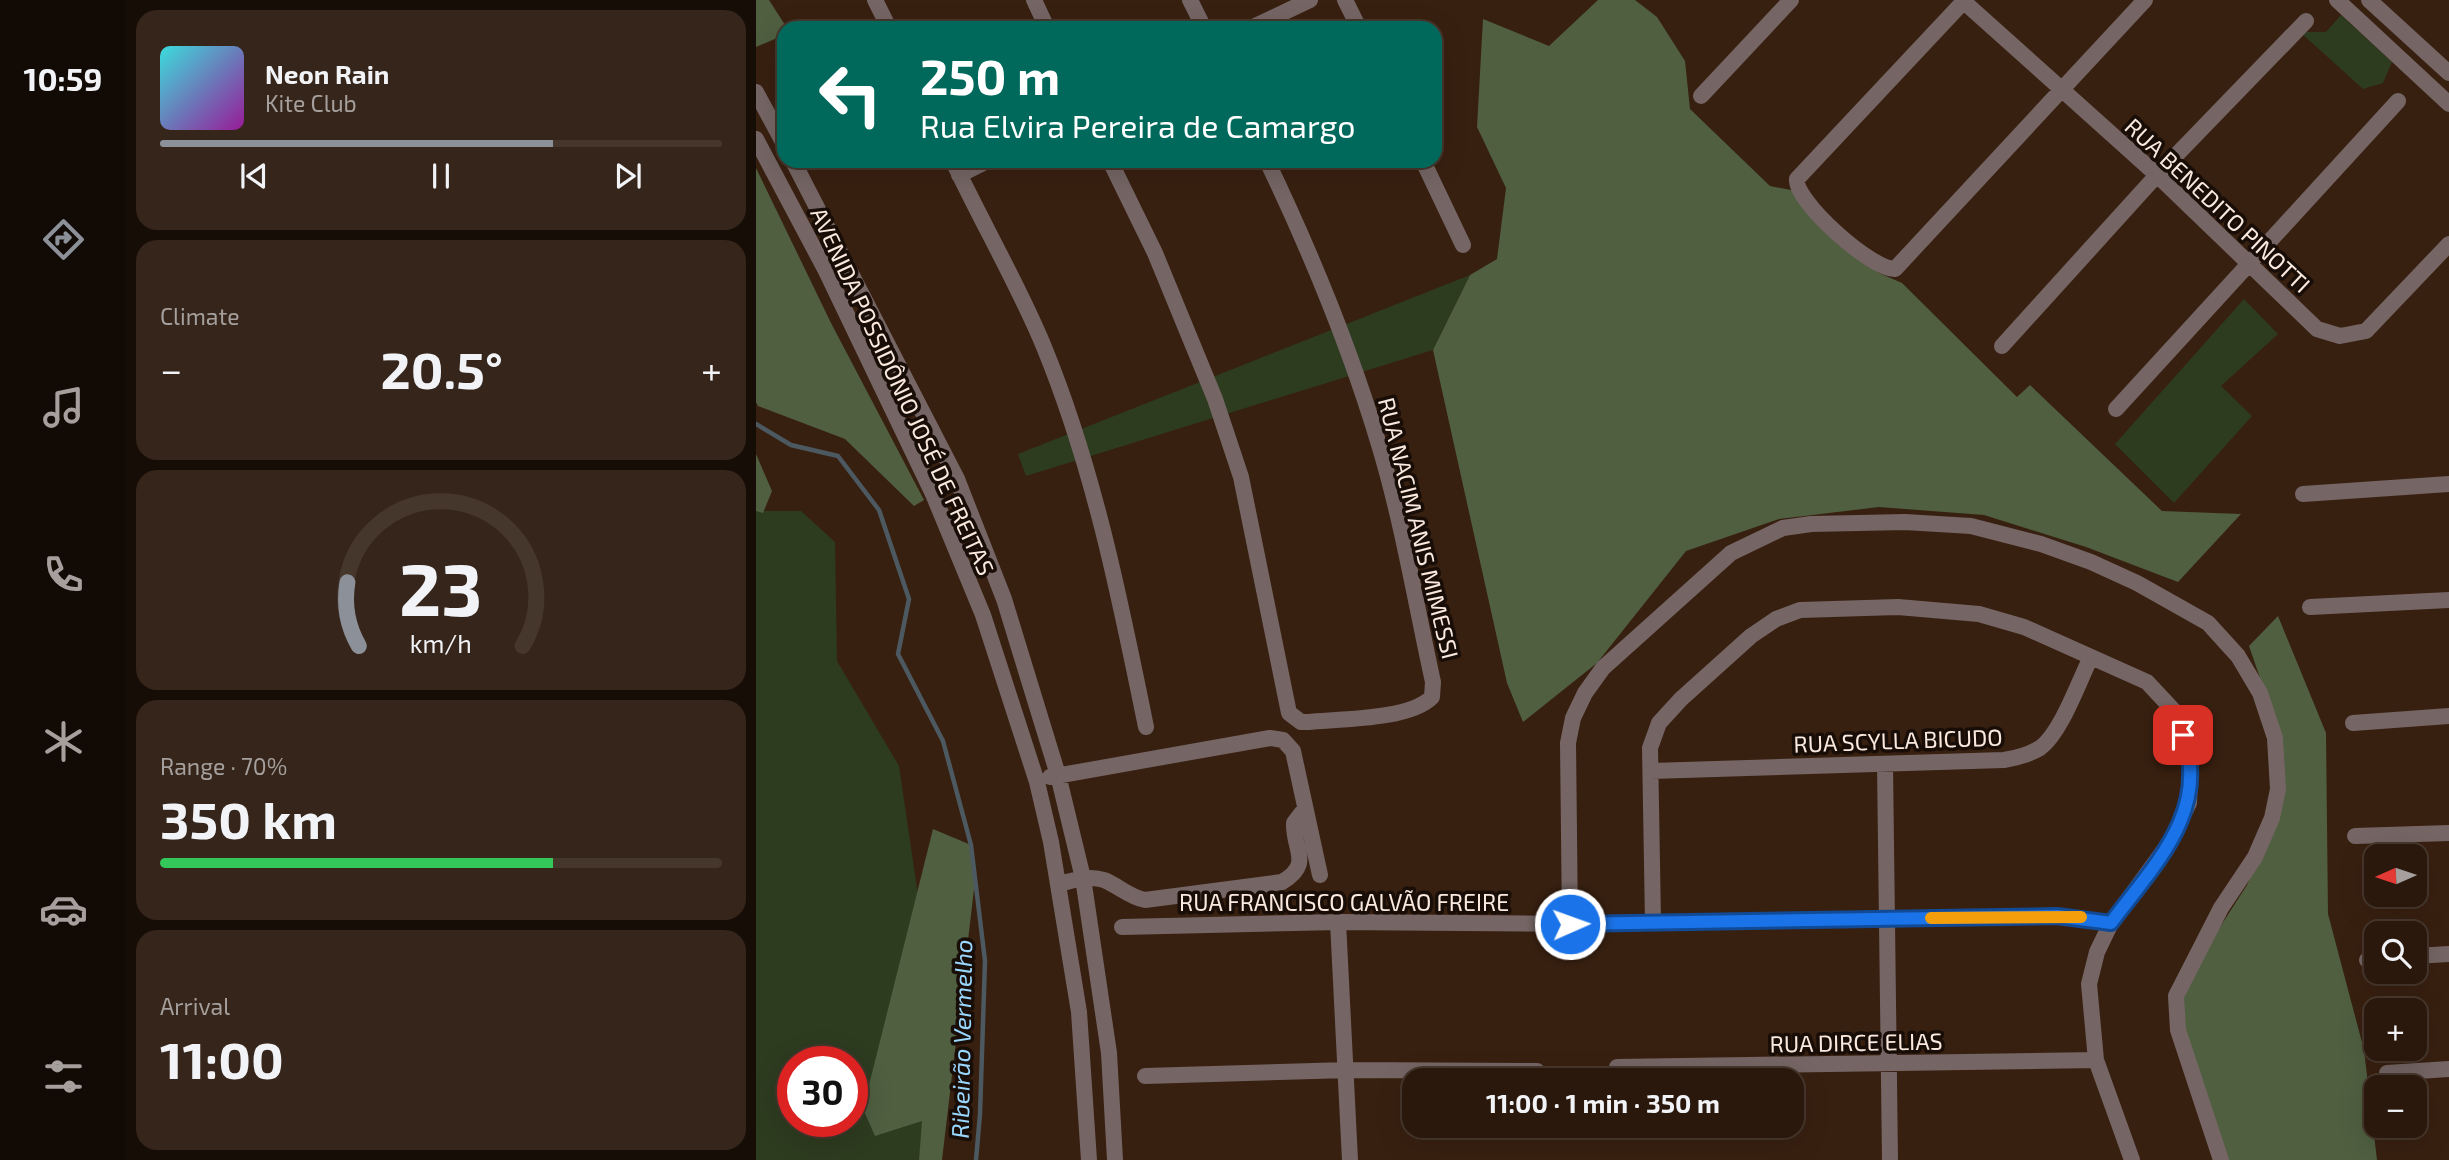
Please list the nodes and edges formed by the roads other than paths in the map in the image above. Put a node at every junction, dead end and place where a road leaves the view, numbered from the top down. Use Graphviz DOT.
graph roads {
  1 [pos="875,0"];
  2 [pos="1034,0"];
  3 [pos="1190,0"];
  4 [pos="1310,0"];
  5 [pos="1345,0"];
  6 [pos="1791,0"];
  7 [pos="2145,0"];
  8 [pos="2337,0"];
  9 [pos="2369,0"];
  10 [pos="1963,1"];
  11 [pos="886,21"];
  12 [pos="1044,21"];
  13 [pos="1200,21"];
  14 [pos="1266,21"];
  15 [pos="1356,21"];
  16 [pos="2306,21"];
  17 [pos="2449,72"];
  18 [pos="2059,90"];
  19 [pos="756,92"];
  20 [pos="1702,96"];
  21 [pos="2398,101"];
  22 [pos="2449,104"];
  23 [pos="777,131"];
  24 [pos="756,139"];
  25 [pos="797,168"];
  26 [pos="956,168"];
  27 [pos="1113,168"];
  28 [pos="1270,168"];
  29 [pos="1426,168"];
  30 [pos="2157,175"];
  31 [pos="2449,244"];
  32 [pos="1463,245"];
  33 [pos="2250,265"];
  34 [pos="2002,345"];
  35 [pos="2116,409"];
  36 [pos="2449,484"];
  37 [pos="2303,495"];
  38 [pos="2449,600"];
  39 [pos="2310,607"];
  40 [pos="2091,657"];
  41 [pos="2449,716"];
  42 [pos="2353,723"];
  43 [pos="1146,727"];
  44 [pos="1885,764"];
  45 [pos="1651,771"];
  46 [pos="1058,775"];
  47 [pos="1037,782"];
  48 [pos="1304,810"];
  49 [pos="2449,833"];
  50 [pos="2356,836"];
  51 [pos="1320,875"];
  52 [pos="1083,878"];
  53 [pos="1059,884"];
  54 [pos="1886,919"];
  55 [pos="1653,921"];
  56 [pos="1338,922"];
  57 [pos="2111,923"];
  58 [pos="1570,924"];
  59 [pos="1122,927"];
  60 [pos="2449,954"];
  61 [pos="2427,955"];
  62 [pos="2096,1060"];
  63 [pos="1888,1065"];
  64 [pos="1616,1067"];
  65 [pos="2449,1069"];
  66 [pos="1348,1070"];
  67 [pos="1402,1071"];
  68 [pos="2387,1073"];
  69 [pos="1145,1076"];
  70 [pos="1089,1160"];
  71 [pos="1115,1160"];
  72 [pos="1350,1160"];
  73 [pos="1890,1160"];
  74 [pos="2132,1160"];
  75 [pos="2221,1160"];
  1 -- 11 [label="street"];
  2 -- 12 [label="street"];
  3 -- 13 [label="street"];
  4 -- 14 [label="street"];
  5 -- 15 [label="street"];
  6 -- 20 [label="street"];
  7 -- 18 [label="street"];
  8 -- 22 [label="street"];
  9 -- 17 [label="street"];
  10 -- 18 [label="street, RUA BENEDITO PINOTTI"];
  10 -- 18 [label="street"];
  16 -- 30 [label="street"];
  18 -- 30 [label="street, RUA BENEDITO PINOTTI"];
  19 -- 23 [label="street"];
  21 -- 33 [label="street"];
  24 -- 47 [label="street, AVENIDA POSSIDÔNIO JOSÉ DE FREITAS"];
  25 -- 46 [label="street, AVENIDA POSSIDÔNIO JOSÉ DE FREITAS"];
  26 -- 43 [label="street"];
  27 -- 28 [label="street, RUA NACIM ANIS MIMESSI"];
  29 -- 32 [label="street"];
  30 -- 33 [label="street, RUA BENEDITO PINOTTI"];
  30 -- 34 [label="street"];
  31 -- 33 [label="street, RUA BENEDITO PINOTTI"];
  33 -- 35 [label="street"];
  36 -- 37 [label="street"];
  38 -- 39 [label="street"];
  40 -- 44 [label="street, RUA SCYLLA BICUDO"];
  40 -- 45 [label="street"];
  40 -- 57 [label="street"];
  41 -- 42 [label="street"];
  44 -- 45 [label="street, RUA SCYLLA BICUDO"];
  44 -- 54 [label="street"];
  45 -- 55 [label="street"];
  46 -- 47 [label="street"];
  46 -- 48 [label="street"];
  46 -- 52 [label="street, AVENIDA POSSIDÔNIO JOSÉ DE FREITAS"];
  47 -- 53 [label="street, AVENIDA POSSIDÔNIO JOSÉ DE FREITAS"];
  48 -- 51 [label="street"];
  48 -- 52 [label="street"];
  49 -- 50 [label="street"];
  52 -- 53 [label="street"];
  52 -- 71 [label="street, AVENIDA POSSIDÔNIO JOSÉ DE FREITAS"];
  53 -- 70 [label="street, AVENIDA POSSIDÔNIO JOSÉ DE FREITAS"];
  54 -- 55 [label="street, RUA FRANCISCO GALVÃO FREIRE"];
  54 -- 57 [label="street, RUA FRANCISCO GALVÃO FREIRE"];
  54 -- 63 [label="street"];
  55 -- 58 [label="street, RUA FRANCISCO GALVÃO FREIRE"];
  56 -- 58 [label="street, RUA FRANCISCO GALVÃO FREIRE"];
  56 -- 59 [label="street, RUA FRANCISCO GALVÃO FREIRE"];
  56 -- 66 [label="street"];
  57 -- 62 [label="street"];
  58 -- 75 [label="street"];
  60 -- 61 [label="street"];
  62 -- 63 [label="street, RUA DIRCE ELIAS"];
  62 -- 74 [label="street"];
  63 -- 64 [label="street, RUA DIRCE ELIAS"];
  63 -- 73 [label="street"];
  65 -- 68 [label="street"];
  66 -- 67 [label="street"];
  66 -- 69 [label="street"];
  66 -- 72 [label="street"];
}
